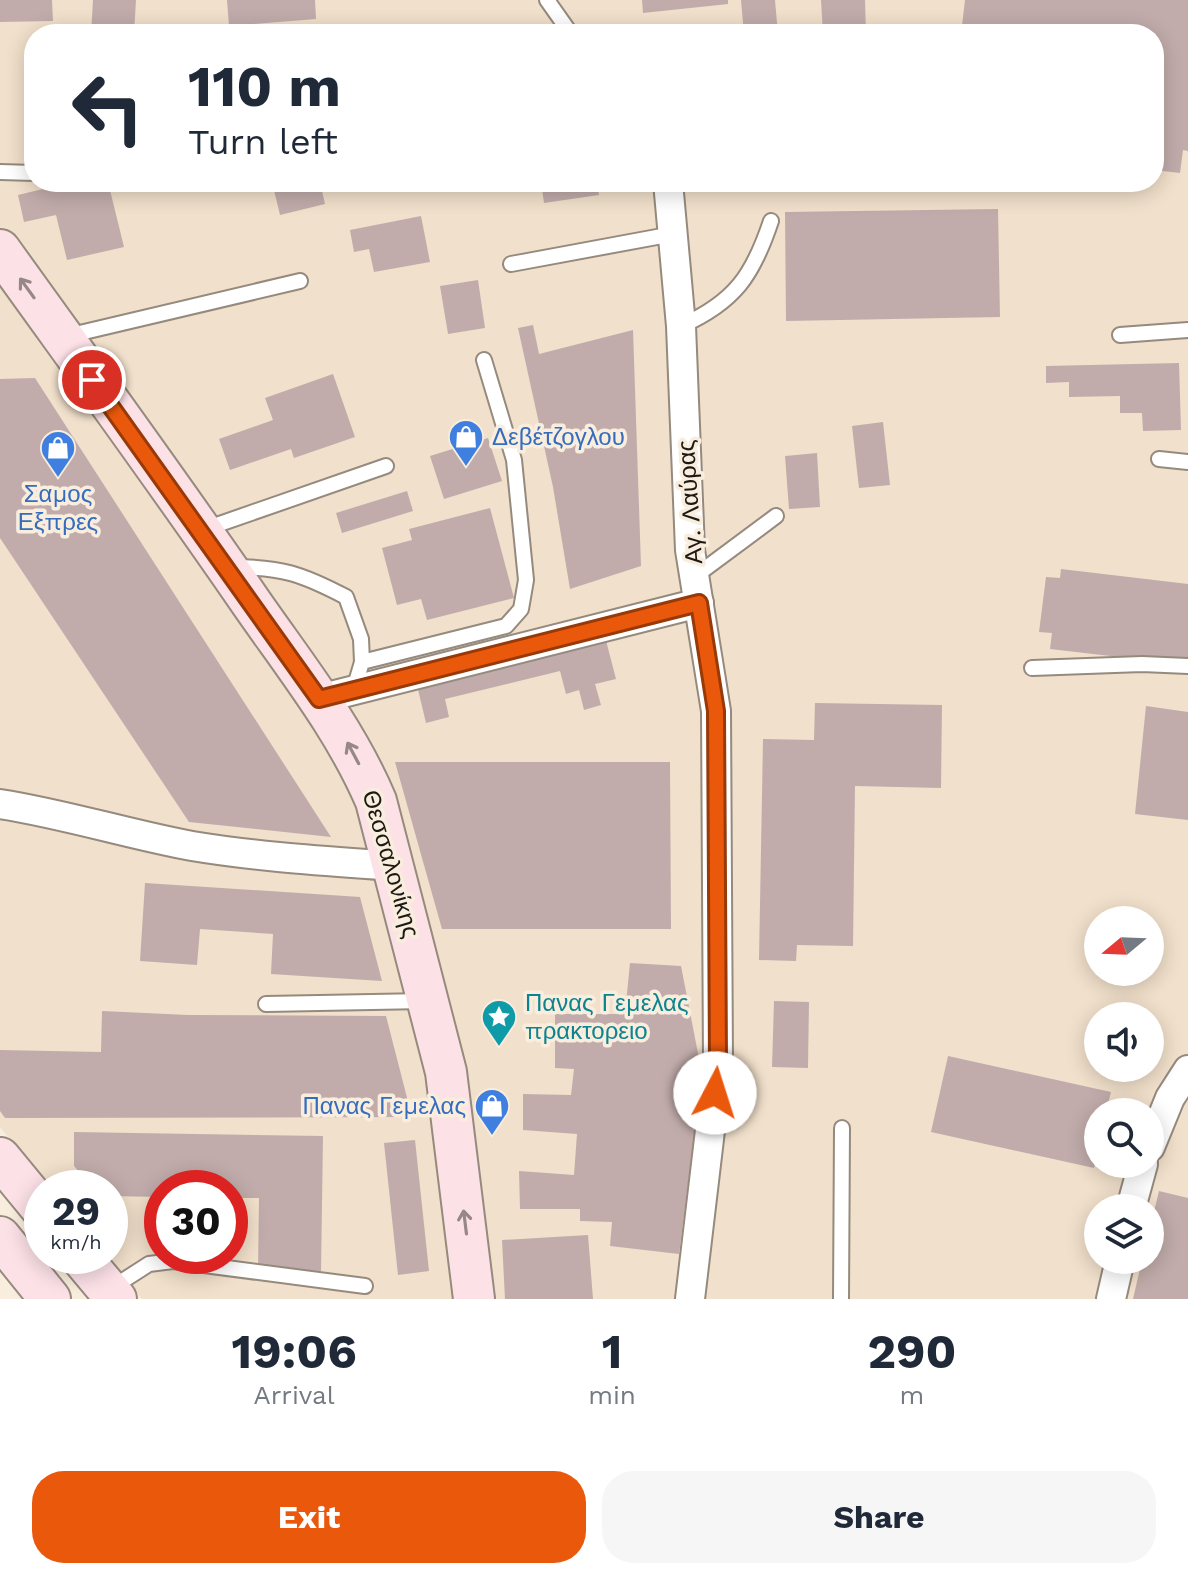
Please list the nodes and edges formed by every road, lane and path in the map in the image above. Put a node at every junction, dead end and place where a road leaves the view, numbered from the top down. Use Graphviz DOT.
graph roads {
  1 [pos="547,0"];
  2 [pos="564,24"];
  3 [pos="0,172"];
  4 [pos="24,173"];
  5 [pos="669,192"];
  6 [pos="771,221"];
  7 [pos="673,234"];
  8 [pos="0,250"];
  9 [pos="511,264"];
  10 [pos="300,281"];
  11 [pos="681,326"];
  12 [pos="1188,330"];
  13 [pos="1120,335"];
  14 [pos="62,337"];
  15 [pos="484,360"];
  16 [pos="1159,459"];
  17 [pos="1188,462"];
  18 [pos="386,466"];
  19 [pos="776,516"];
  20 [pos="200,531"];
  21 [pos="227,568"];
  22 [pos="697,590"];
  23 [pos="1188,666"];
  24 [pos="1032,668"];
  25 [pos="345,683"];
  26 [pos="0,804"];
  27 [pos="394,866"];
  28 [pos="430,1001"];
  29 [pos="266,1004"];
  30 [pos="1188,1070"];
  31 [pos="1164,1113"];
  32 [pos="842,1128"];
  33 [pos="0,1158"];
  34 [pos="24,1187"];
  35 [pos="0,1237"];
  36 [pos="92,1274"];
  37 [pos="1117,1274"];
  38 [pos="365,1286"];
  39 [pos="107,1296"];
  40 [pos="50,1299"];
  41 [pos="474,1299"];
  42 [pos="690,1299"];
  43 [pos="841,1299"];
  44 [pos="1111,1299"];
  1 -- 2 [label="lane"];
  3 -- 4 [label="lane"];
  5 -- 7 [label="street, Αγ. Λαύρας"];
  6 -- 11 [label="lane"];
  7 -- 9 [label="lane"];
  7 -- 11 [label="street, Αγ. Λαύρας"];
  14 -- 8 [label="street, Θεσσαλονίκης, one-way"];
  10 -- 14 [label="lane"];
  11 -- 22 [label="street, Αγ. Λαύρας"];
  12 -- 13 [label="lane"];
  14 -- 20 [label="street, Θεσσαλονίκης"];
  15 -- 25 [label="lane"];
  16 -- 17 [label="lane"];
  18 -- 20 [label="lane"];
  19 -- 22 [label="lane"];
  20 -- 21 [label="street, Θεσσαλονίκης"];
  21 -- 25 [label="street, Θεσσαλονίκης"];
  21 -- 25 [label="lane"];
  22 -- 25 [label="street"];
  22 -- 42 [label="street, Αγ. Λαύρας"];
  23 -- 24 [label="lane"];
  27 -- 25 [label="street, Θεσσαλονίκης, one-way"];
  26 -- 27 [label="street"];
  27 -- 28 [label="street, Θεσσαλονίκης"];
  28 -- 29 [label="lane"];
  41 -- 28 [label="street, Θεσσαλονίκης, one-way"];
  30 -- 31 [label="street"];
  32 -- 43 [label="lane"];
  33 -- 34 [label="street"];
  35 -- 40 [label="street"];
  36 -- 39 [label="street"];
  37 -- 44 [label="street"];
  38 -- 39 [label="lane"];
}
